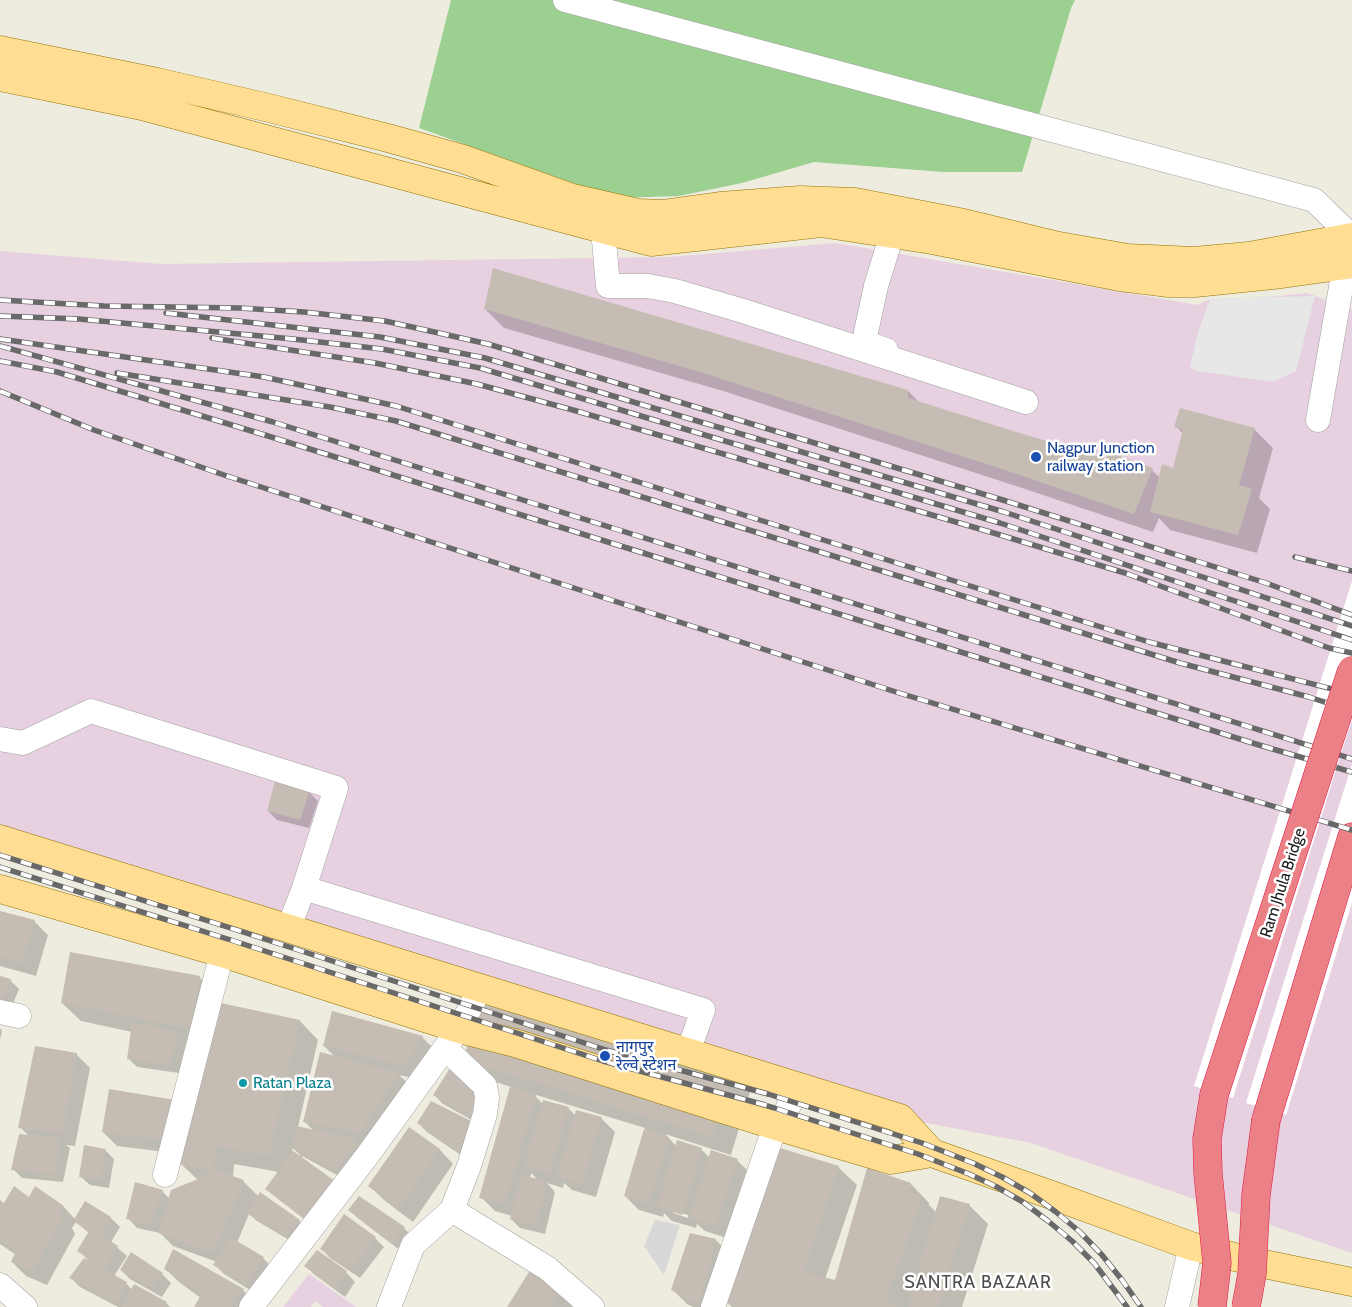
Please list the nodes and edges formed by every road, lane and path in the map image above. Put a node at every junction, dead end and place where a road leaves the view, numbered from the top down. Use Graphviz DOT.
graph roads {
  1 [pos="566,0"];
  2 [pos="0,50"];
  3 [pos="0,77"];
  4 [pos="603,229"];
  5 [pos="892,234"];
  6 [pos="1352,237"];
  7 [pos="1349,264"];
  8 [pos="907,363"];
  9 [pos="1026,402"];
  10 [pos="1318,420"];
  11 [pos="1352,670"];
  12 [pos="0,739"];
  13 [pos="1352,837"];
  14 [pos="0,839"];
  15 [pos="304,888"];
  16 [pos="0,889"];
  17 [pos="288,928"];
  18 [pos="222,952"];
  19 [pos="481,987"];
  20 [pos="452,1038"];
  21 [pos="688,1052"];
  22 [pos="798,1086"];
  23 [pos="779,1127"];
  24 [pos="932,1153"];
  25 [pos="165,1175"];
  26 [pos="452,1210"];
  27 [pos="1190,1246"];
  28 [pos="1352,1282"];
  29 [pos="0,1285"];
  30 [pos="26,1307"];
  31 [pos="251,1307"];
  32 [pos="389,1307"];
  33 [pos="592,1307"];
  34 [pos="713,1307"];
  35 [pos="1177,1307"];
  36 [pos="1212,1307"];
  37 [pos="1246,1307"];
  1 -- 6 [label="street"];
  2 -- 6 [label="main road"];
  3 -- 4 [label="main road"];
  4 -- 5 [label="main road"];
  4 -- 8 [label="street"];
  5 -- 7 [label="main road"];
  5 -- 8 [label="street"];
  7 -- 10 [label="street"];
  8 -- 9 [label="street"];
  11 -- 36 [label="highway, Ram Jhula Bridge, bridge"];
  12 -- 15 [label="street"];
  13 -- 37 [label="highway, bridge"];
  14 -- 17 [label="main road"];
  15 -- 17 [label="street"];
  15 -- 21 [label="street"];
  16 -- 18 [label="main road"];
  17 -- 19 [label="main road"];
  18 -- 20 [label="main road"];
  18 -- 25 [label="street"];
  19 -- 20 [label="street"];
  19 -- 21 [label="main road"];
  20 -- 23 [label="main road"];
  20 -- 26 [label="street"];
  20 -- 31 [label="street"];
  21 -- 22 [label="main road"];
  22 -- 23 [label="street"];
  22 -- 24 [label="main road"];
  23 -- 24 [label="main road"];
  23 -- 34 [label="street"];
  24 -- 27 [label="main road"];
  26 -- 32 [label="street"];
  26 -- 33 [label="street"];
  27 -- 28 [label="main road"];
  27 -- 35 [label="street"];
  29 -- 30 [label="street"];
}
